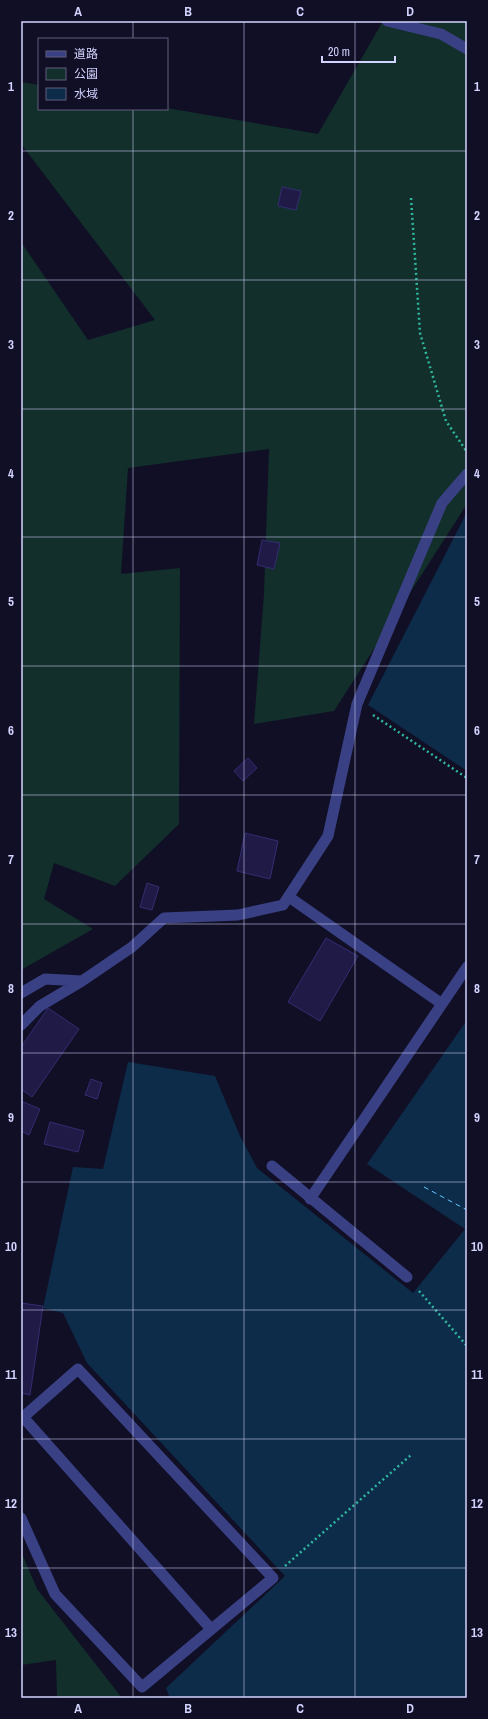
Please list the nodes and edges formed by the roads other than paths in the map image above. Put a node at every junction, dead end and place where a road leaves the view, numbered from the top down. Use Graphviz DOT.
graph roads {
  1 [pos="387,21"];
  2 [pos="467,49"];
  3 [pos="467,474"];
  4 [pos="289,896"];
  5 [pos="467,967"];
  6 [pos="82,982"];
  7 [pos="21,993"];
  8 [pos="442,1004"];
  9 [pos="21,1025"];
  10 [pos="272,1166"];
  11 [pos="310,1199"];
  12 [pos="408,1277"];
  13 [pos="22,1418"];
  14 [pos="21,1518"];
  15 [pos="211,1629"];
  1 -- 2 [label="street"];
  3 -- 4 [label="street"];
  4 -- 6 [label="street"];
  4 -- 8 [label="street"];
  5 -- 8 [label="street"];
  6 -- 7 [label="street"];
  6 -- 9 [label="street"];
  8 -- 11 [label="street"];
  10 -- 11 [label="street"];
  11 -- 12 [label="street"];
  13 -- 15 [label="street"];
  13 -- 15 [label="street"];
  14 -- 15 [label="street"];
}
